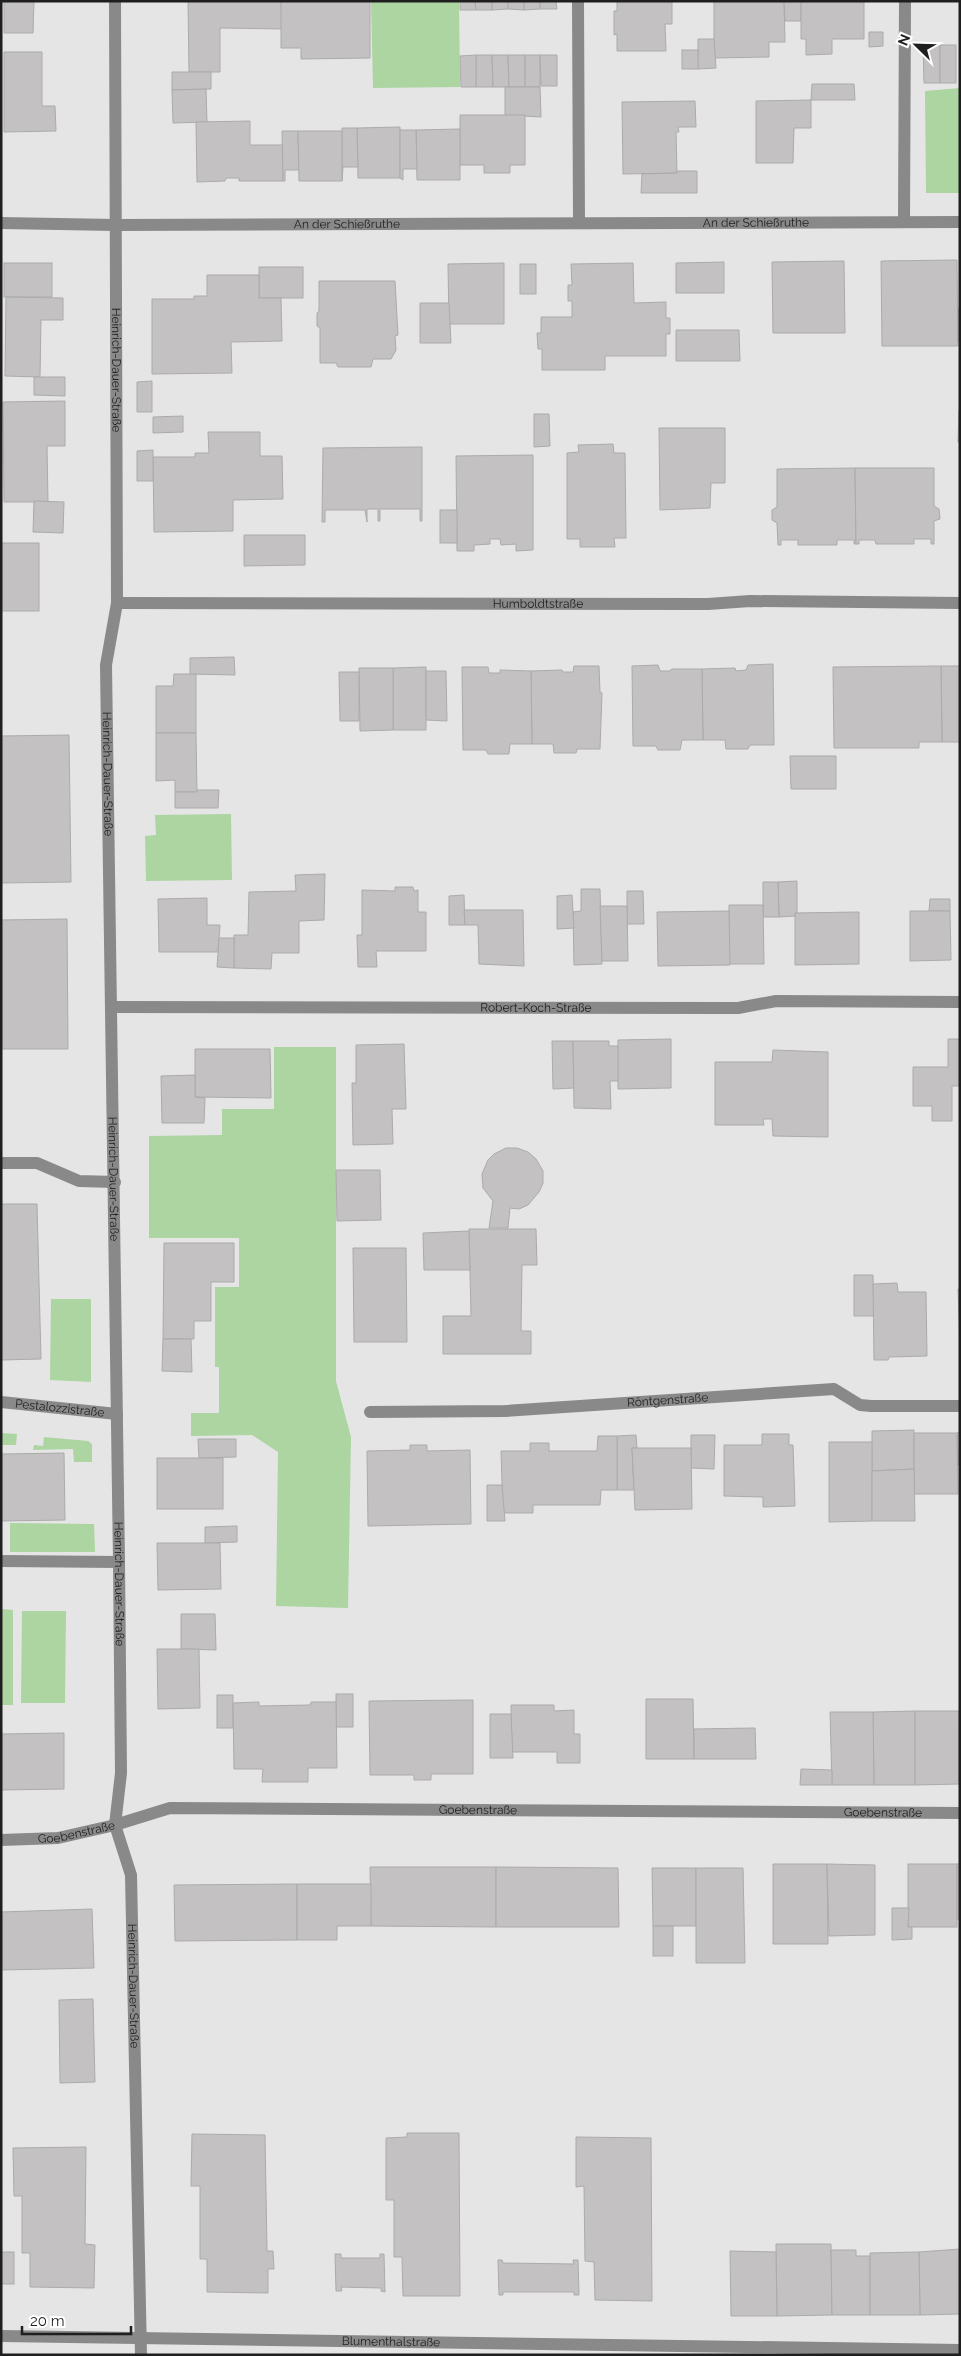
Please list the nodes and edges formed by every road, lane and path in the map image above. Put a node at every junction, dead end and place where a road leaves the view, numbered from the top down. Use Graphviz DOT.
graph roads {
  1 [pos="115,1"];
  2 [pos="578,1"];
  3 [pos="905,1"];
  4 [pos="904,222"];
  5 [pos="960,222"];
  6 [pos="1,223"];
  7 [pos="579,223"];
  8 [pos="115,225"];
  9 [pos="117,603"];
  10 [pos="960,603"];
  11 [pos="960,1002"];
  12 [pos="111,1007"];
  13 [pos="1,1163"];
  14 [pos="115,1182"];
  15 [pos="1,1402"];
  16 [pos="960,1406"];
  17 [pos="370,1412"];
  18 [pos="117,1414"];
  19 [pos="1,1561"];
  20 [pos="120,1562"];
  21 [pos="960,1813"];
  22 [pos="115,1825"];
  23 [pos="1,1840"];
  24 [pos="1,2336"];
  25 [pos="141,2339"];
  26 [pos="960,2350"];
  27 [pos="141,2355"];
  1 -- 8 [label="street, Heinrich-Dauer-Straße"];
  2 -- 7 [label="street"];
  3 -- 4 [label="street"];
  4 -- 5 [label="street, An der Schießruthe"];
  4 -- 7 [label="street, An der Schießruthe"];
  6 -- 8 [label="street, An der Schießruthe"];
  7 -- 8 [label="street, An der Schießruthe"];
  8 -- 9 [label="street, Heinrich-Dauer-Straße"];
  9 -- 10 [label="street, Humboldtstraße"];
  9 -- 12 [label="street, Heinrich-Dauer-Straße"];
  11 -- 12 [label="street, Robert-Koch-Straße"];
  12 -- 14 [label="street, Heinrich-Dauer-Straße"];
  13 -- 14 [label="street"];
  14 -- 18 [label="street, Heinrich-Dauer-Straße"];
  15 -- 18 [label="street, Pestalozzistraße"];
  16 -- 17 [label="street, Röntgenstraße"];
  18 -- 20 [label="street, Heinrich-Dauer-Straße"];
  19 -- 20 [label="street"];
  20 -- 22 [label="street, Heinrich-Dauer-Straße"];
  21 -- 22 [label="street, Goebenstraße"];
  22 -- 23 [label="street, Goebenstraße"];
  22 -- 25 [label="street, Heinrich-Dauer-Straße"];
  24 -- 25 [label="street, Blumenthalstraße"];
  25 -- 26 [label="street, Blumenthalstraße"];
  25 -- 27 [label="street, Heinrich-Dauer-Straße"];
}
